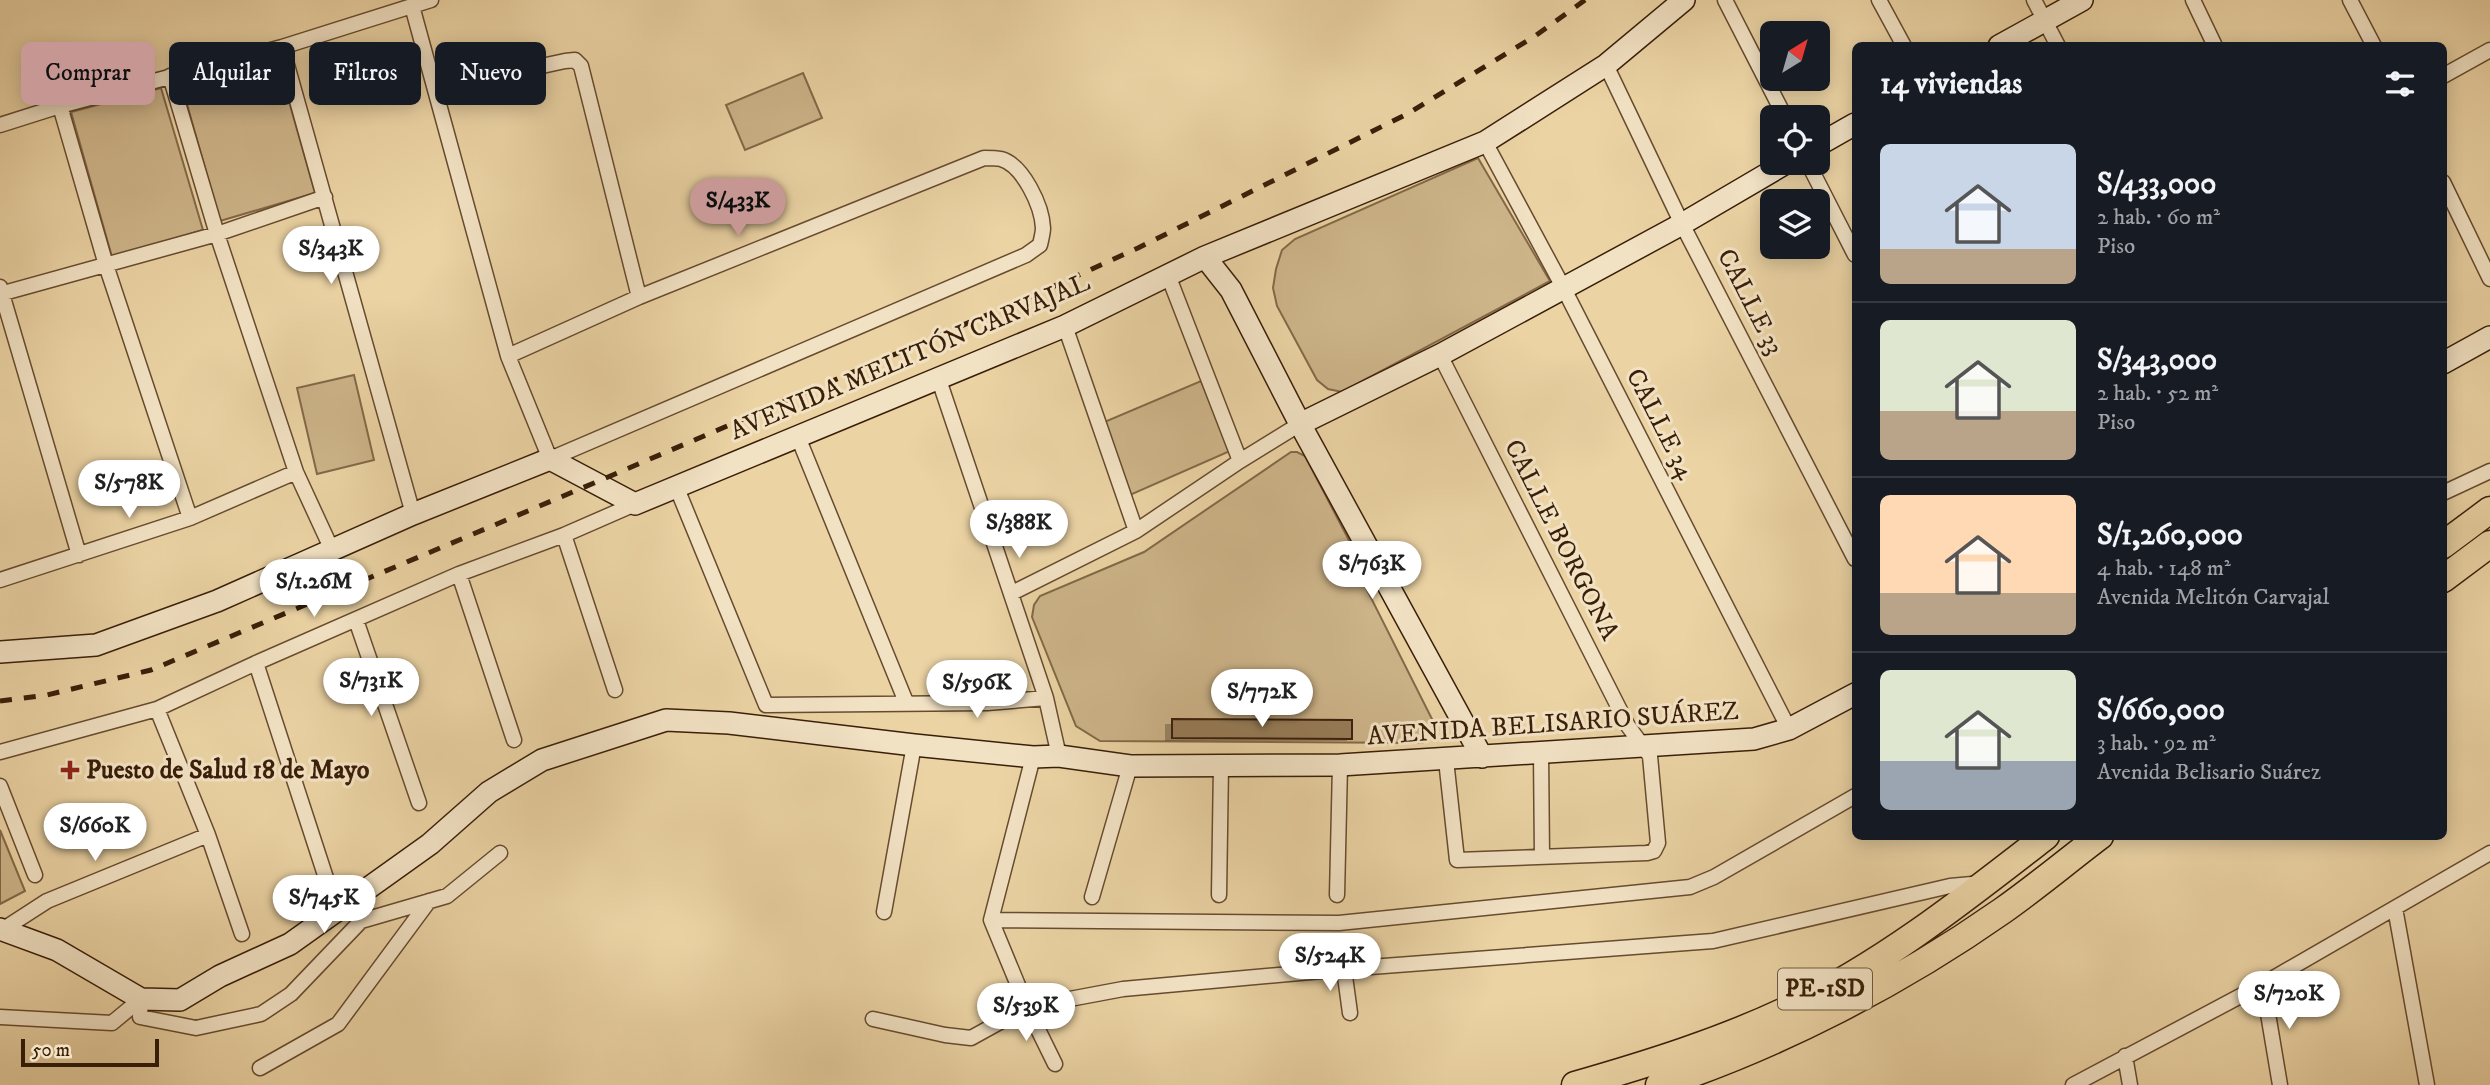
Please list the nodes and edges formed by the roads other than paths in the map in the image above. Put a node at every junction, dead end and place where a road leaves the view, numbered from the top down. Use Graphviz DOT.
graph roads {
  1 [pos="431,0"];
  2 [pos="1684,0"];
  3 [pos="1725,0"];
  4 [pos="1880,0"];
  5 [pos="2034,0"];
  6 [pos="2082,0"];
  7 [pos="2193,0"];
  8 [pos="2350,0"];
  9 [pos="412,6"];
  10 [pos="2045,20"];
  11 [pos="1902,42"];
  12 [pos="2006,42"];
  13 [pos="2056,42"];
  14 [pos="2213,42"];
  15 [pos="2372,42"];
  16 [pos="295,43"];
  17 [pos="2490,50"];
  18 [pos="546,65"];
  19 [pos="1606,65"];
  20 [pos="2447,74"];
  21 [pos="169,76"];
  22 [pos="435,89"];
  23 [pos="295,92"];
  24 [pos="179,105"];
  25 [pos="439,105"];
  26 [pos="1778,105"];
  27 [pos="60,106"];
  28 [pos="0,125"];
  29 [pos="1852,126"];
  30 [pos="1830,138"];
  31 [pos="1485,142"];
  32 [pos="1766,175"];
  33 [pos="1814,175"];
  34 [pos="2447,190"];
  35 [pos="325,197"];
  36 [pos="1682,224"];
  37 [pos="217,234"];
  38 [pos="1852,249"];
  39 [pos="1205,257"];
  40 [pos="106,265"];
  41 [pos="1168,275"];
  42 [pos="2490,279"];
  43 [pos="1563,287"];
  44 [pos="1,291"];
  45 [pos="639,296"];
  46 [pos="1065,326"];
  47 [pos="2490,337"];
  48 [pos="1440,355"];
  49 [pos="508,356"];
  50 [pos="2447,361"];
  51 [pos="938,377"];
  52 [pos="1300,424"];
  53 [pos="798,437"];
  54 [pos="550,459"];
  55 [pos="1240,461"];
  56 [pos="2490,471"];
  57 [pos="296,472"];
  58 [pos="676,486"];
  59 [pos="2447,491"];
  60 [pos="635,503"];
  61 [pos="2490,510"];
  62 [pos="413,514"];
  63 [pos="190,518"];
  64 [pos="1136,531"];
  65 [pos="564,535"];
  66 [pos="2447,542"];
  67 [pos="2490,544"];
  68 [pos="332,550"];
  69 [pos="1852,553"];
  70 [pos="79,555"];
  71 [pos="459,574"];
  72 [pos="2447,576"];
  73 [pos="0,580"];
  74 [pos="1012,593"];
  75 [pos="356,621"];
  76 [pos="0,652"];
  77 [pos="256,663"];
  78 [pos="615,690"];
  79 [pos="1852,696"];
  80 [pos="1046,698"];
  81 [pos="906,702"];
  82 [pos="157,709"];
  83 [pos="1788,729"];
  84 [pos="514,740"];
  85 [pos="914,745"];
  86 [pos="1642,745"];
  87 [pos="0,752"];
  88 [pos="1541,752"];
  89 [pos="1059,756"];
  90 [pos="1033,757"];
  91 [pos="1482,757"];
  92 [pos="1446,760"];
  93 [pos="1221,765"];
  94 [pos="1340,765"];
  95 [pos="1130,766"];
  96 [pos="0,786"];
  97 [pos="1852,798"];
  98 [pos="419,803"];
  99 [pos="208,835"];
  100 [pos="2041,840"];
  101 [pos="2095,840"];
  102 [pos="500,853"];
  103 [pos="2490,853"];
  104 [pos="1542,857"];
  105 [pos="35,876"];
  106 [pos="326,878"];
  107 [pos="1980,887"];
  108 [pos="1219,895"];
  109 [pos="1336,895"];
  110 [pos="1092,897"];
  111 [pos="429,901"];
  112 [pos="2395,908"];
  113 [pos="884,912"];
  114 [pos="991,920"];
  115 [pos="1,930"];
  116 [pos="242,934"];
  117 [pos="1345,969"];
  118 [pos="2263,984"];
  119 [pos="141,999"];
  120 [pos="1027,1007"];
  121 [pos="1350,1013"];
  122 [pos="0,1017"];
  123 [pos="873,1019"];
  124 [pos="2125,1056"];
  125 [pos="1055,1064"];
  126 [pos="260,1068"];
  127 [pos="1575,1085"];
  128 [pos="1659,1085"];
  129 [pos="2073,1085"];
  130 [pos="2130,1085"];
  131 [pos="2280,1085"];
  132 [pos="2427,1085"];
  1 -- 9 [label="street"];
  2 -- 19 [label="street, AVENIDA MELITÓN CARVAJAL"];
  3 -- 26 [label="street"];
  4 -- 11 [label="street"];
  5 -- 10 [label="street"];
  6 -- 10 [label="street"];
  7 -- 14 [label="street"];
  8 -- 15 [label="street"];
  9 -- 16 [label="street"];
  9 -- 22 [label="street"];
  10 -- 12 [label="street"];
  10 -- 13 [label="street"];
  17 -- 20 [label="street"];
  18 -- 45 [label="street"];
  19 -- 31 [label="street, AVENIDA MELITÓN CARVAJAL"];
  19 -- 36 [label="street, CALLE 33"];
  21 -- 27 [label="street"];
  23 -- 35 [label="street"];
  24 -- 37 [label="street"];
  25 -- 49 [label="street"];
  27 -- 28 [label="street"];
  27 -- 40 [label="street"];
  29 -- 30 [label="street"];
  31 -- 39 [label="street, AVENIDA MELITÓN CARVAJAL"];
  31 -- 43 [label="street, CALLE 34"];
  32 -- 36 [label="street"];
  33 -- 38 [label="street"];
  34 -- 42 [label="street"];
  35 -- 37 [label="street"];
  35 -- 62 [label="street"];
  36 -- 43 [label="street"];
  36 -- 69 [label="street, CALLE 33"];
  37 -- 40 [label="street"];
  37 -- 57 [label="street"];
  39 -- 41 [label="street, AVENIDA MELITÓN CARVAJAL"];
  39 -- 52 [label="street"];
  40 -- 44 [label="street"];
  40 -- 63 [label="street"];
  41 -- 46 [label="street, AVENIDA MELITÓN CARVAJAL"];
  41 -- 55 [label="street"];
  43 -- 48 [label="street"];
  43 -- 83 [label="street, CALLE 34"];
  44 -- 70 [label="street"];
  45 -- 49 [label="street"];
  45 -- 54 [label="street"];
  46 -- 51 [label="street, AVENIDA MELITÓN CARVAJAL"];
  46 -- 64 [label="street"];
  47 -- 50 [label="street"];
  48 -- 52 [label="street"];
  48 -- 86 [label="street, CALLE BORGONA"];
  49 -- 54 [label="street"];
  51 -- 53 [label="street, AVENIDA MELITÓN CARVAJAL"];
  51 -- 74 [label="street"];
  52 -- 55 [label="street"];
  52 -- 91 [label="street"];
  53 -- 58 [label="street, AVENIDA MELITÓN CARVAJAL"];
  53 -- 81 [label="street"];
  54 -- 60 [label="street"];
  54 -- 62 [label="street"];
  55 -- 64 [label="street"];
  56 -- 59 [label="street"];
  57 -- 63 [label="street"];
  57 -- 68 [label="street"];
  58 -- 60 [label="street, AVENIDA MELITÓN CARVAJAL"];
  58 -- 81 [label="street"];
  60 -- 65 [label="street, AVENIDA MELITÓN CARVAJAL"];
  61 -- 66 [label="highway"];
  62 -- 68 [label="street"];
  63 -- 70 [label="street"];
  64 -- 74 [label="street"];
  65 -- 71 [label="street, AVENIDA MELITÓN CARVAJAL"];
  65 -- 78 [label="street"];
  67 -- 72 [label="highway"];
  68 -- 76 [label="street"];
  70 -- 73 [label="street"];
  71 -- 75 [label="street, AVENIDA MELITÓN CARVAJAL"];
  71 -- 84 [label="street"];
  74 -- 80 [label="street"];
  75 -- 77 [label="street, AVENIDA MELITÓN CARVAJAL"];
  75 -- 98 [label="street"];
  77 -- 82 [label="street, AVENIDA MELITÓN CARVAJAL"];
  77 -- 106 [label="street"];
  79 -- 83 [label="street, AVENIDA BELISARIO SUÁREZ"];
  80 -- 81 [label="street"];
  80 -- 89 [label="street"];
  82 -- 87 [label="street, AVENIDA MELITÓN CARVAJAL"];
  82 -- 99 [label="street"];
  83 -- 86 [label="street, AVENIDA BELISARIO SUÁREZ"];
  85 -- 90 [label="street, AVENIDA BELISARIO SUÁREZ"];
  85 -- 113 [label="street"];
  85 -- 119 [label="street, AVENIDA BELISARIO SUÁREZ"];
  86 -- 88 [label="street, AVENIDA BELISARIO SUÁREZ"];
  86 -- 104 [label="street, CALLE BORGONA"];
  88 -- 91 [label="street, AVENIDA BELISARIO SUÁREZ"];
  88 -- 104 [label="street"];
  89 -- 90 [label="street, AVENIDA BELISARIO SUÁREZ"];
  89 -- 95 [label="street, AVENIDA BELISARIO SUÁREZ"];
  90 -- 114 [label="street"];
  91 -- 92 [label="street, AVENIDA BELISARIO SUÁREZ"];
  92 -- 94 [label="street, AVENIDA BELISARIO SUÁREZ"];
  92 -- 104 [label="street"];
  93 -- 94 [label="street, AVENIDA BELISARIO SUÁREZ"];
  93 -- 95 [label="street, AVENIDA BELISARIO SUÁREZ"];
  93 -- 108 [label="street"];
  94 -- 109 [label="street"];
  95 -- 110 [label="street"];
  96 -- 105 [label="street"];
  97 -- 114 [label="street"];
  99 -- 115 [label="street"];
  99 -- 116 [label="street"];
  100 -- 107 [label="highway, PE-1SD"];
  101 -- 128 [label="highway, PE-1SD"];
  102 -- 111 [label="street"];
  103 -- 112 [label="street"];
  107 -- 117 [label="street"];
  107 -- 127 [label="highway, PE-1SD"];
  111 -- 119 [label="street"];
  111 -- 126 [label="street"];
  112 -- 118 [label="street"];
  112 -- 132 [label="street"];
  114 -- 120 [label="street"];
  115 -- 119 [label="street, AVENIDA BELISARIO SUÁREZ"];
  117 -- 120 [label="street"];
  117 -- 121 [label="street"];
  118 -- 124 [label="street"];
  118 -- 131 [label="street"];
  119 -- 122 [label="street"];
  120 -- 123 [label="street"];
  120 -- 125 [label="street"];
  124 -- 129 [label="street"];
  124 -- 130 [label="street"];
}
